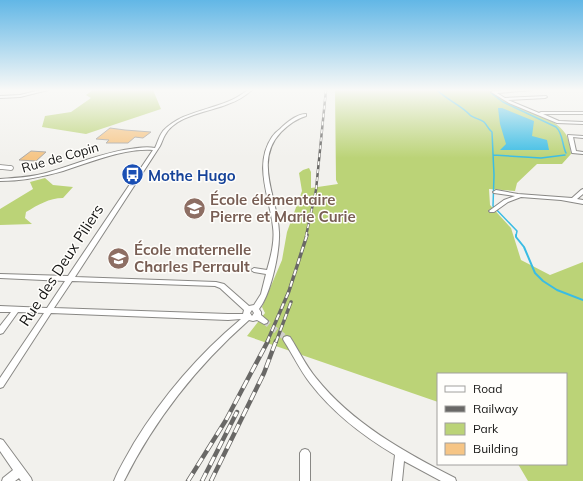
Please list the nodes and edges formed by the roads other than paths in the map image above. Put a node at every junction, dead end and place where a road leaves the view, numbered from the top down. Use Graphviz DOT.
graph roads {
  1 [pos="202,112"];
  2 [pos="536,113"];
  3 [pos="583,113"];
  4 [pos="304,115"];
  5 [pos="583,123"];
  6 [pos="583,137"];
  7 [pos="159,141"];
  8 [pos="156,149"];
  9 [pos="146,150"];
  10 [pos="583,153"];
  11 [pos="147,161"];
  12 [pos="0,167"];
  13 [pos="12,168"];
  14 [pos="0,180"];
  15 [pos="583,191"];
  16 [pos="496,192"];
  17 [pos="520,197"];
  18 [pos="573,200"];
  19 [pos="583,202"];
  20 [pos="492,211"];
  21 [pos="254,270"];
  22 [pos="270,272"];
  23 [pos="0,276"];
  24 [pos="70,279"];
  25 [pos="0,309"];
  26 [pos="16,310"];
  27 [pos="49,311"];
  28 [pos="251,313"];
  29 [pos="264,321"];
  30 [pos="0,331"];
  31 [pos="287,339"];
  32 [pos="0,385"];
  33 [pos="0,443"];
  34 [pos="305,453"];
  35 [pos="400,453"];
  36 [pos="20,472"];
  37 [pos="7,481"];
  38 [pos="27,481"];
  39 [pos="119,481"];
  40 [pos="305,481"];
  41 [pos="397,481"];
  42 [pos="451,481"];
  1 -- 7 [label="street, Rue des Deux Piliers"];
  2 -- 3 [label="street"];
  2 -- 5 [label="street"];
  4 -- 22 [label="street"];
  6 -- 10 [label="street"];
  7 -- 8 [label="street, Rue des Deux Piliers"];
  7 -- 9 [label="street, Rue des Deux Piliers"];
  8 -- 9 [label="street, Rue de Copin"];
  8 -- 11 [label="street, Rue des Deux Piliers"];
  9 -- 11 [label="street"];
  9 -- 14 [label="street, Rue de Copin"];
  11 -- 24 [label="street, Rue des Deux Piliers"];
  12 -- 13 [label="street"];
  15 -- 18 [label="street"];
  16 -- 17 [label="street"];
  17 -- 18 [label="street"];
  17 -- 20 [label="street"];
  18 -- 19 [label="street"];
  21 -- 22 [label="street"];
  22 -- 28 [label="street"];
  23 -- 24 [label="street"];
  24 -- 27 [label="street, Rue des Deux Piliers"];
  24 -- 28 [label="street"];
  25 -- 26 [label="street"];
  26 -- 27 [label="street"];
  26 -- 30 [label="street"];
  27 -- 28 [label="street"];
  27 -- 32 [label="street, Rue des Deux Piliers"];
  28 -- 29 [label="street"];
  28 -- 39 [label="street"];
  31 -- 35 [label="street"];
  33 -- 36 [label="street"];
  34 -- 40 [label="street"];
  35 -- 41 [label="street"];
  35 -- 42 [label="street"];
  36 -- 37 [label="street"];
  36 -- 38 [label="street"];
}
